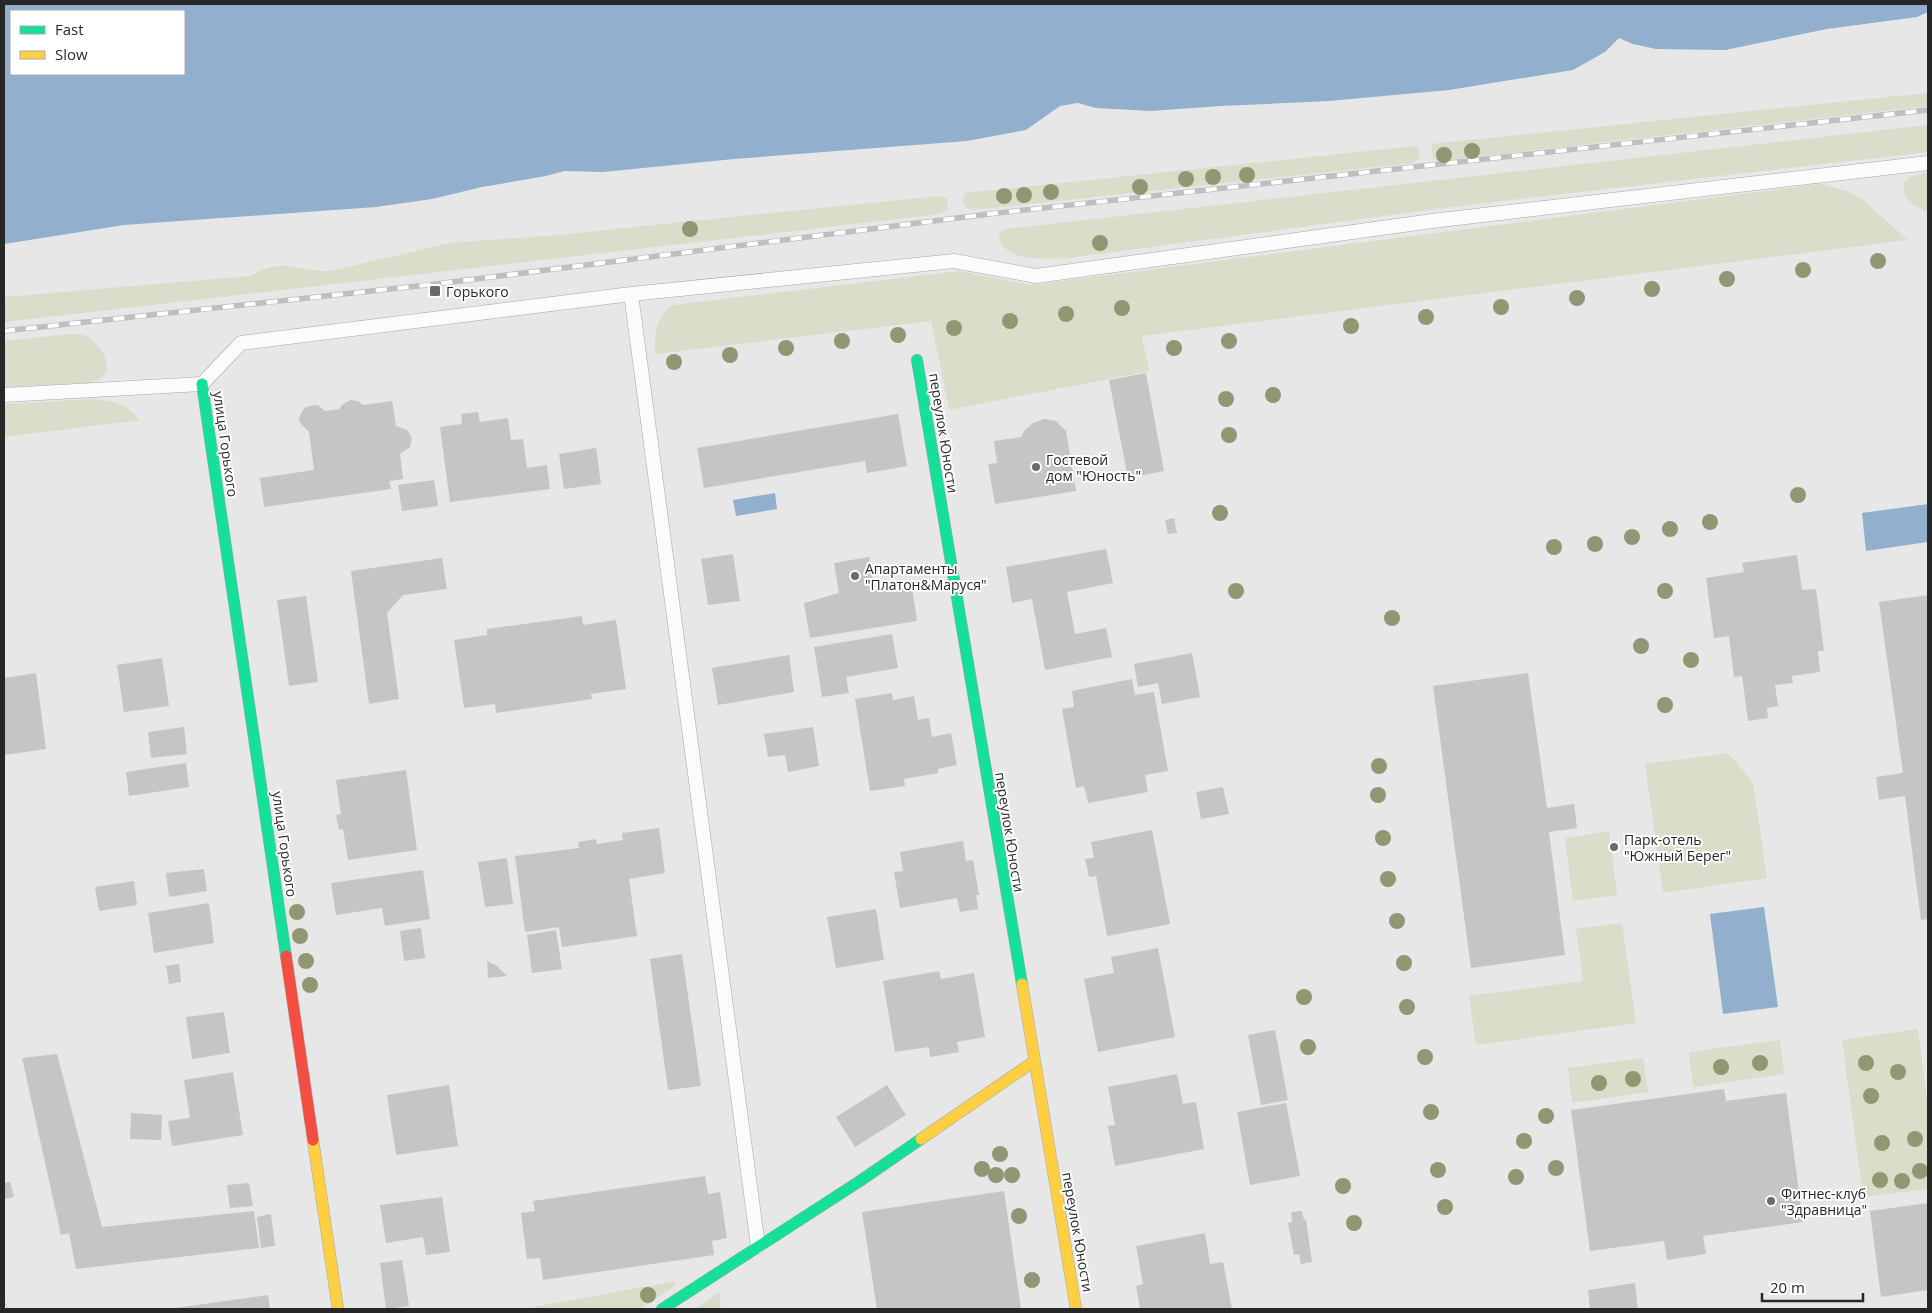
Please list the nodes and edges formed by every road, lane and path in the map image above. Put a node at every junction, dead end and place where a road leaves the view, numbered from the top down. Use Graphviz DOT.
graph roads {
  1 [pos="1928,163"];
  2 [pos="631,294"];
  3 [pos="917,360"];
  4 [pos="202,384"];
  5 [pos="4,394"];
  6 [pos="1033,1062"];
  7 [pos="758,1246"];
  8 [pos="338,1309"];
  9 [pos="662,1309"];
  10 [pos="1076,1309"];
  1 -- 2 [label="lane"];
  2 -- 4 [label="lane"];
  2 -- 7 [label="lane"];
  3 -- 6 [label="street, переулок Юности"];
  4 -- 5 [label="lane"];
  4 -- 8 [label="street, улица Горького"];
  6 -- 7 [label="street"];
  6 -- 10 [label="street, переулок Юности"];
  7 -- 9 [label="street"];
}
